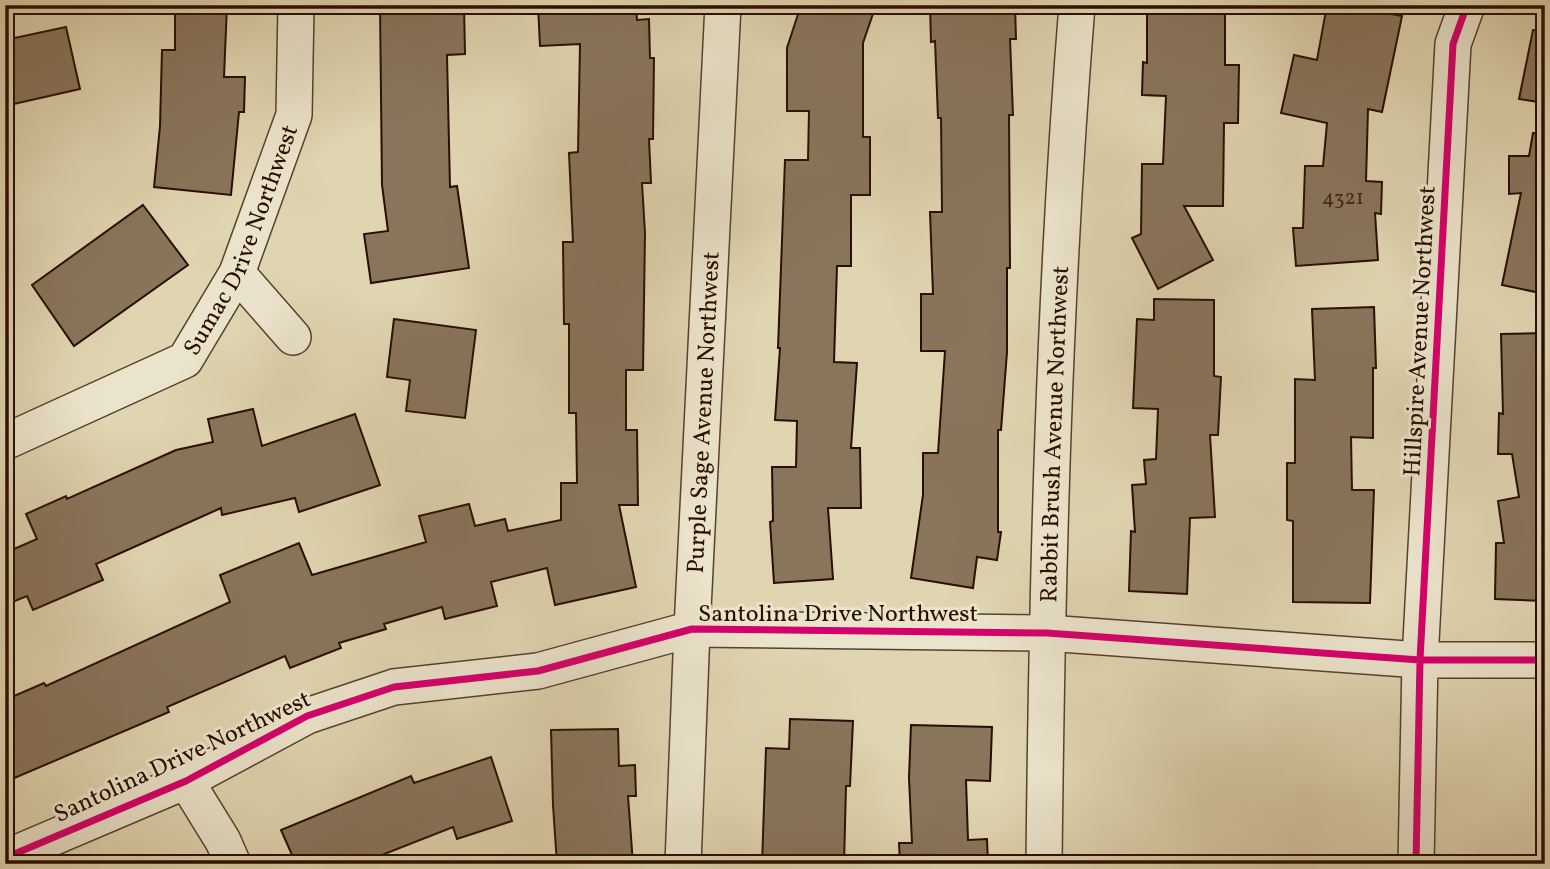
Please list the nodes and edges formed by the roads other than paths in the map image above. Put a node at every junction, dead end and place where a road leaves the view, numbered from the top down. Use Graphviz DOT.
graph roads {
  1 [pos="296,5"];
  2 [pos="723,5"];
  3 [pos="1077,5"];
  4 [pos="1467,5"];
  5 [pos="237,273"];
  6 [pos="293,337"];
  7 [pos="5,442"];
  8 [pos="692,629"];
  9 [pos="1046,633"];
  10 [pos="1420,660"];
  11 [pos="1545,660"];
  12 [pos="186,781"];
  13 [pos="5,859"];
  14 [pos="233,864"];
  15 [pos="683,864"];
  16 [pos="1044,864"];
  17 [pos="1416,864"];
  1 -- 5 [label="street, Sumac Drive Northwest"];
  2 -- 8 [label="street, Purple Sage Avenue Northwest"];
  3 -- 9 [label="street, Rabbit Brush Avenue Northwest"];
  4 -- 10 [label="street, Hillspire Avenue Northwest"];
  5 -- 6 [label="street"];
  5 -- 7 [label="street, Sumac Drive Northwest"];
  8 -- 9 [label="street, Santolina Drive Northwest"];
  8 -- 12 [label="street, Santolina Drive Northwest"];
  8 -- 15 [label="street, Purple Sage Avenue Northwest"];
  9 -- 10 [label="street, Santolina Drive Northwest"];
  9 -- 16 [label="street, Rabbit Brush Avenue Northwest"];
  10 -- 11 [label="street, Santolina Drive Northwest"];
  10 -- 17 [label="street, Hillspire Avenue Northwest"];
  12 -- 13 [label="street, Santolina Drive Northwest"];
  12 -- 14 [label="street"];
}
